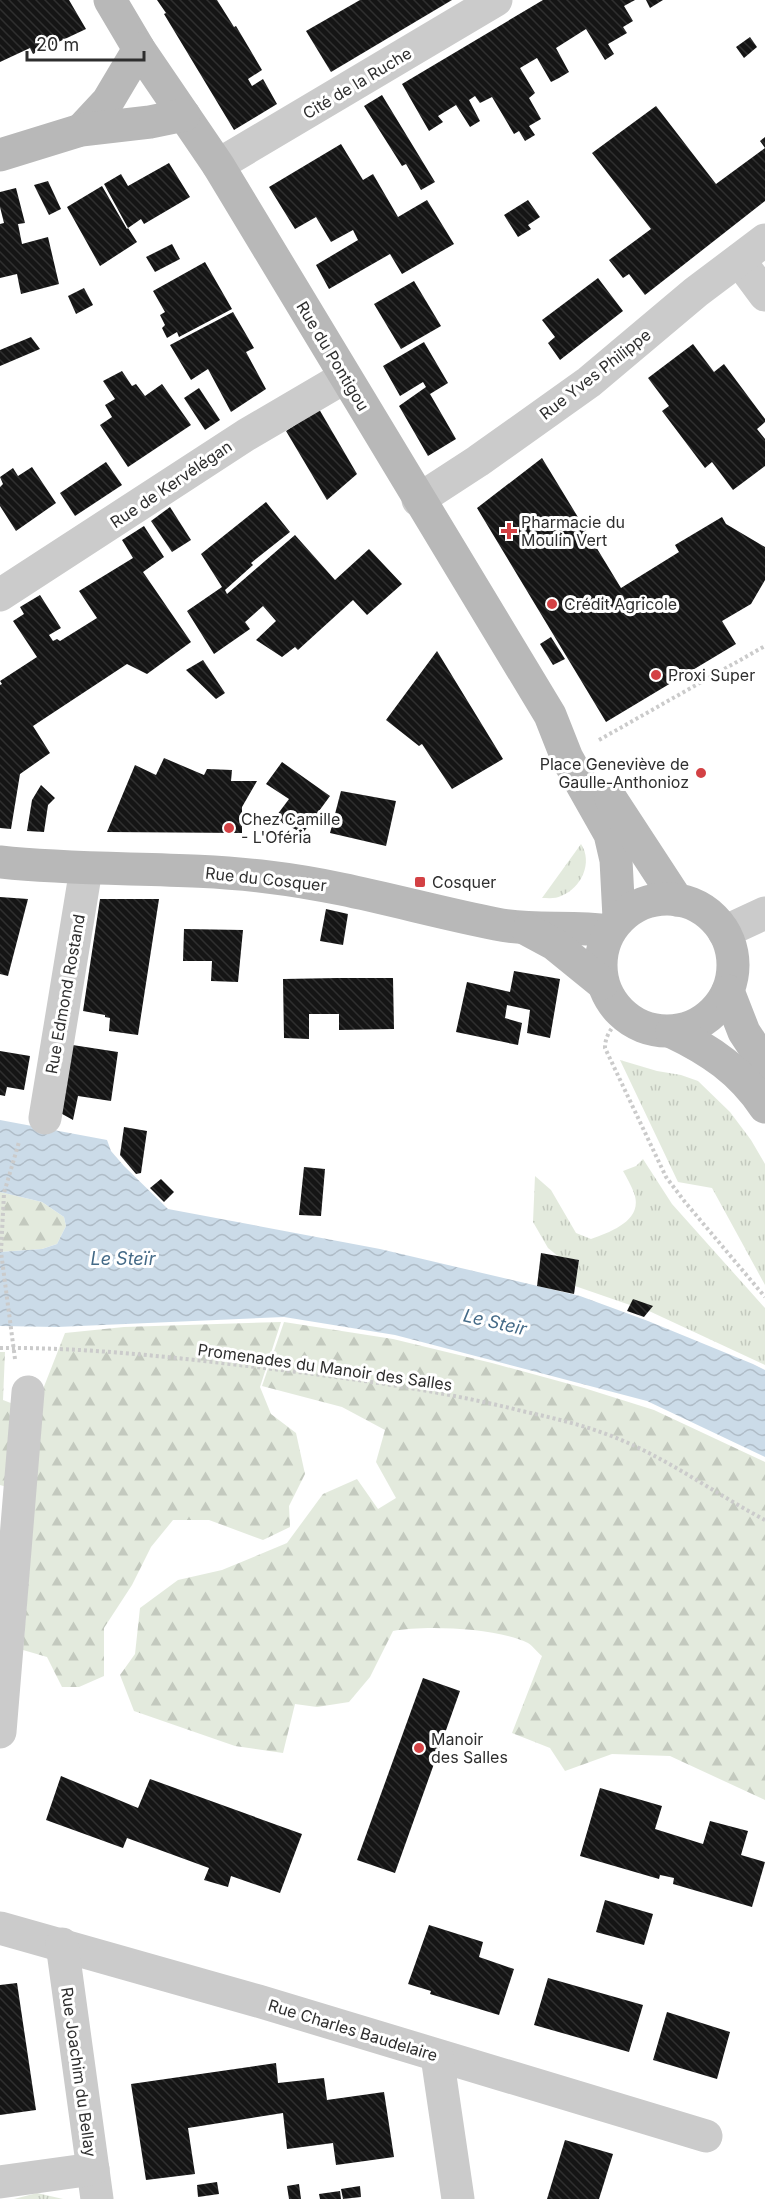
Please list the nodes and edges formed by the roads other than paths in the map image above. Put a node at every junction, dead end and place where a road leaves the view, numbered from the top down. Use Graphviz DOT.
graph roads {
  1 [pos="110,0"];
  2 [pos="496,0"];
  3 [pos="139,49"];
  4 [pos="184,115"];
  5 [pos="81,130"];
  6 [pos="0,155"];
  7 [pos="218,165"];
  8 [pos="765,240"];
  9 [pos="739,260"];
  10 [pos="765,295"];
  11 [pos="345,377"];
  12 [pos="418,500"];
  13 [pos="0,595"];
  14 [pos="550,715"];
  15 [pos="0,862"];
  16 [pos="86,869"];
  17 [pos="677,900"];
  18 [pos="765,913"];
  19 [pos="614,925"];
  20 [pos="528,930"];
  21 [pos="724,932"];
  22 [pos="602,983"];
  23 [pos="728,991"];
  24 [pos="672,1032"];
  25 [pos="765,1064"];
  26 [pos="765,1107"];
  27 [pos="33,1127"];
  28 [pos="28,1392"];
  29 [pos="0,1732"];
  30 [pos="0,1928"];
  31 [pos="62,1944"];
  32 [pos="437,2056"];
  33 [pos="706,2136"];
  34 [pos="0,2182"];
  35 [pos="95,2184"];
  36 [pos="458,2199"];
  1 -- 3 [label="main road, Rue du Pontigou"];
  2 -- 7 [label="street, Cité de la Ruche"];
  3 -- 4 [label="main road, Rue du Pontigou"];
  3 -- 5 [label="main road"];
  4 -- 5 [label="main road"];
  4 -- 7 [label="main road, Rue du Pontigou"];
  5 -- 6 [label="main road"];
  7 -- 11 [label="main road, Rue du Pontigou"];
  8 -- 9 [label="street, Rue Yves Philippe"];
  9 -- 10 [label="street"];
  9 -- 12 [label="street, Rue Yves Philippe"];
  11 -- 12 [label="main road, Rue du Pontigou"];
  11 -- 13 [label="street, Rue de Kervélégan"];
  12 -- 14 [label="main road, Rue du Pontigou"];
  14 -- 17 [label="main road, Rue du Pontigou"];
  14 -- 19 [label="main road, Rue du Pontigou"];
  15 -- 16 [label="main road, Rue du Cosquer"];
  16 -- 20 [label="main road, Rue du Cosquer"];
  16 -- 27 [label="street, Rue Edmond Rostand"];
  17 -- 19 [label="main road"];
  17 -- 21 [label="main road"];
  18 -- 21 [label="street"];
  19 -- 20 [label="main road, Rue du Cosquer"];
  19 -- 22 [label="main road"];
  20 -- 22 [label="main road, Rue du Cosquer"];
  21 -- 23 [label="main road"];
  22 -- 24 [label="main road"];
  23 -- 24 [label="main road"];
  23 -- 25 [label="main road"];
  24 -- 26 [label="main road"];
  28 -- 29 [label="street"];
  30 -- 31 [label="street, Rue Charles Baudelaire"];
  31 -- 32 [label="street, Rue Charles Baudelaire"];
  31 -- 35 [label="street, Rue Joachim du Bellay"];
  32 -- 33 [label="street, Rue Charles Baudelaire"];
  32 -- 36 [label="street"];
  34 -- 35 [label="street"];
}
